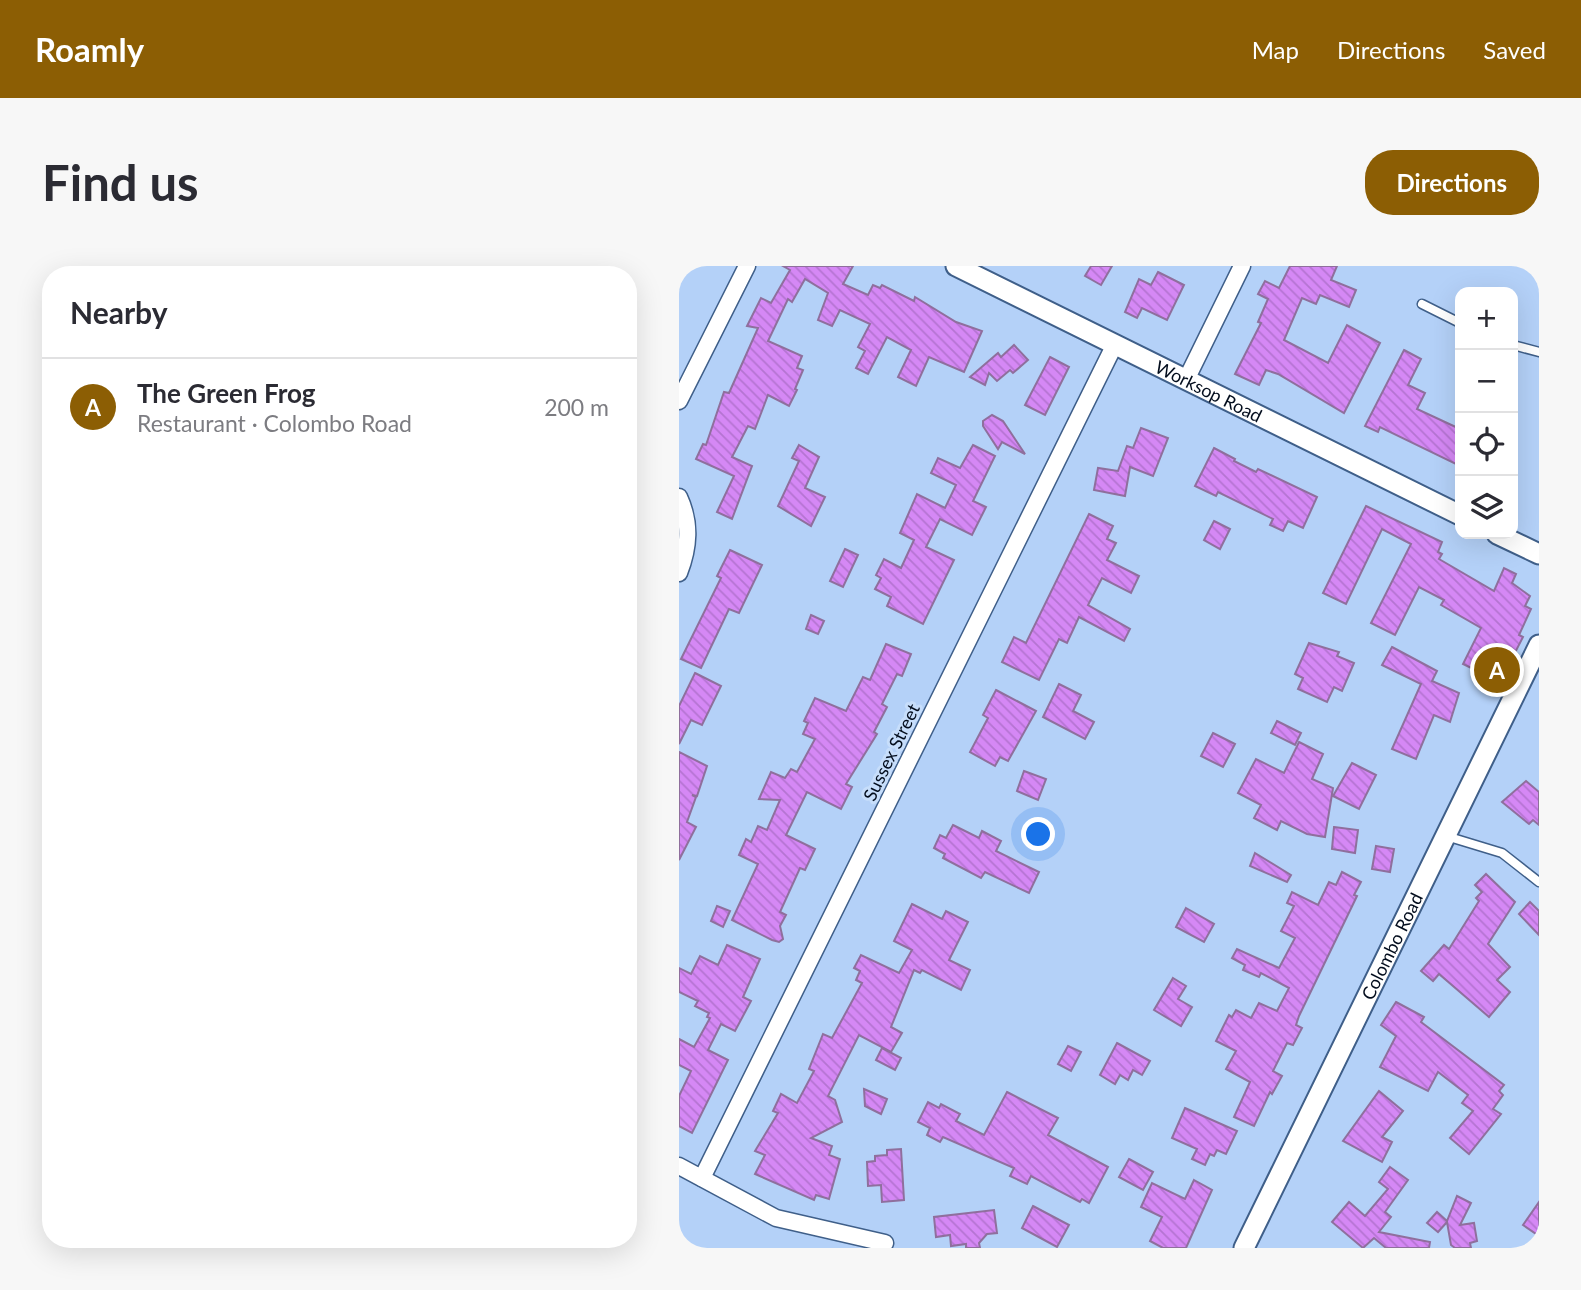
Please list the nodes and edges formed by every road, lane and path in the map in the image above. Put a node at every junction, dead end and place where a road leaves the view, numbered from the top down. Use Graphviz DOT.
graph roads {
  1 [pos="747,266"];
  2 [pos="1242,266"];
  3 [pos="968,269"];
  4 [pos="1422,304"];
  5 [pos="1455,320"];
  6 [pos="1115,344"];
  7 [pos="1518,346"];
  8 [pos="1539,352"];
  9 [pos="1186,380"];
  10 [pos="679,401"];
  11 [pos="679,497"];
  12 [pos="1455,513"];
  13 [pos="1508,539"];
  14 [pos="1539,554"];
  15 [pos="679,573"];
  16 [pos="1539,645"];
  17 [pos="1445,835"];
  18 [pos="1539,882"];
  19 [pos="679,1166"];
  20 [pos="702,1178"];
  21 [pos="885,1243"];
  22 [pos="1244,1248"];
  1 -- 10 [label="street"];
  2 -- 9 [label="street"];
  3 -- 6 [label="street, Worksop Road"];
  4 -- 5 [label="lane"];
  6 -- 9 [label="street, Worksop Road"];
  6 -- 20 [label="street, Sussex Street"];
  7 -- 8 [label="lane"];
  9 -- 12 [label="street, Worksop Road"];
  11 -- 15 [label="street"];
  13 -- 14 [label="street"];
  16 -- 17 [label="street, Colombo Road"];
  17 -- 18 [label="lane"];
  17 -- 22 [label="street, Colombo Road"];
  19 -- 20 [label="street"];
  20 -- 21 [label="street"];
}
